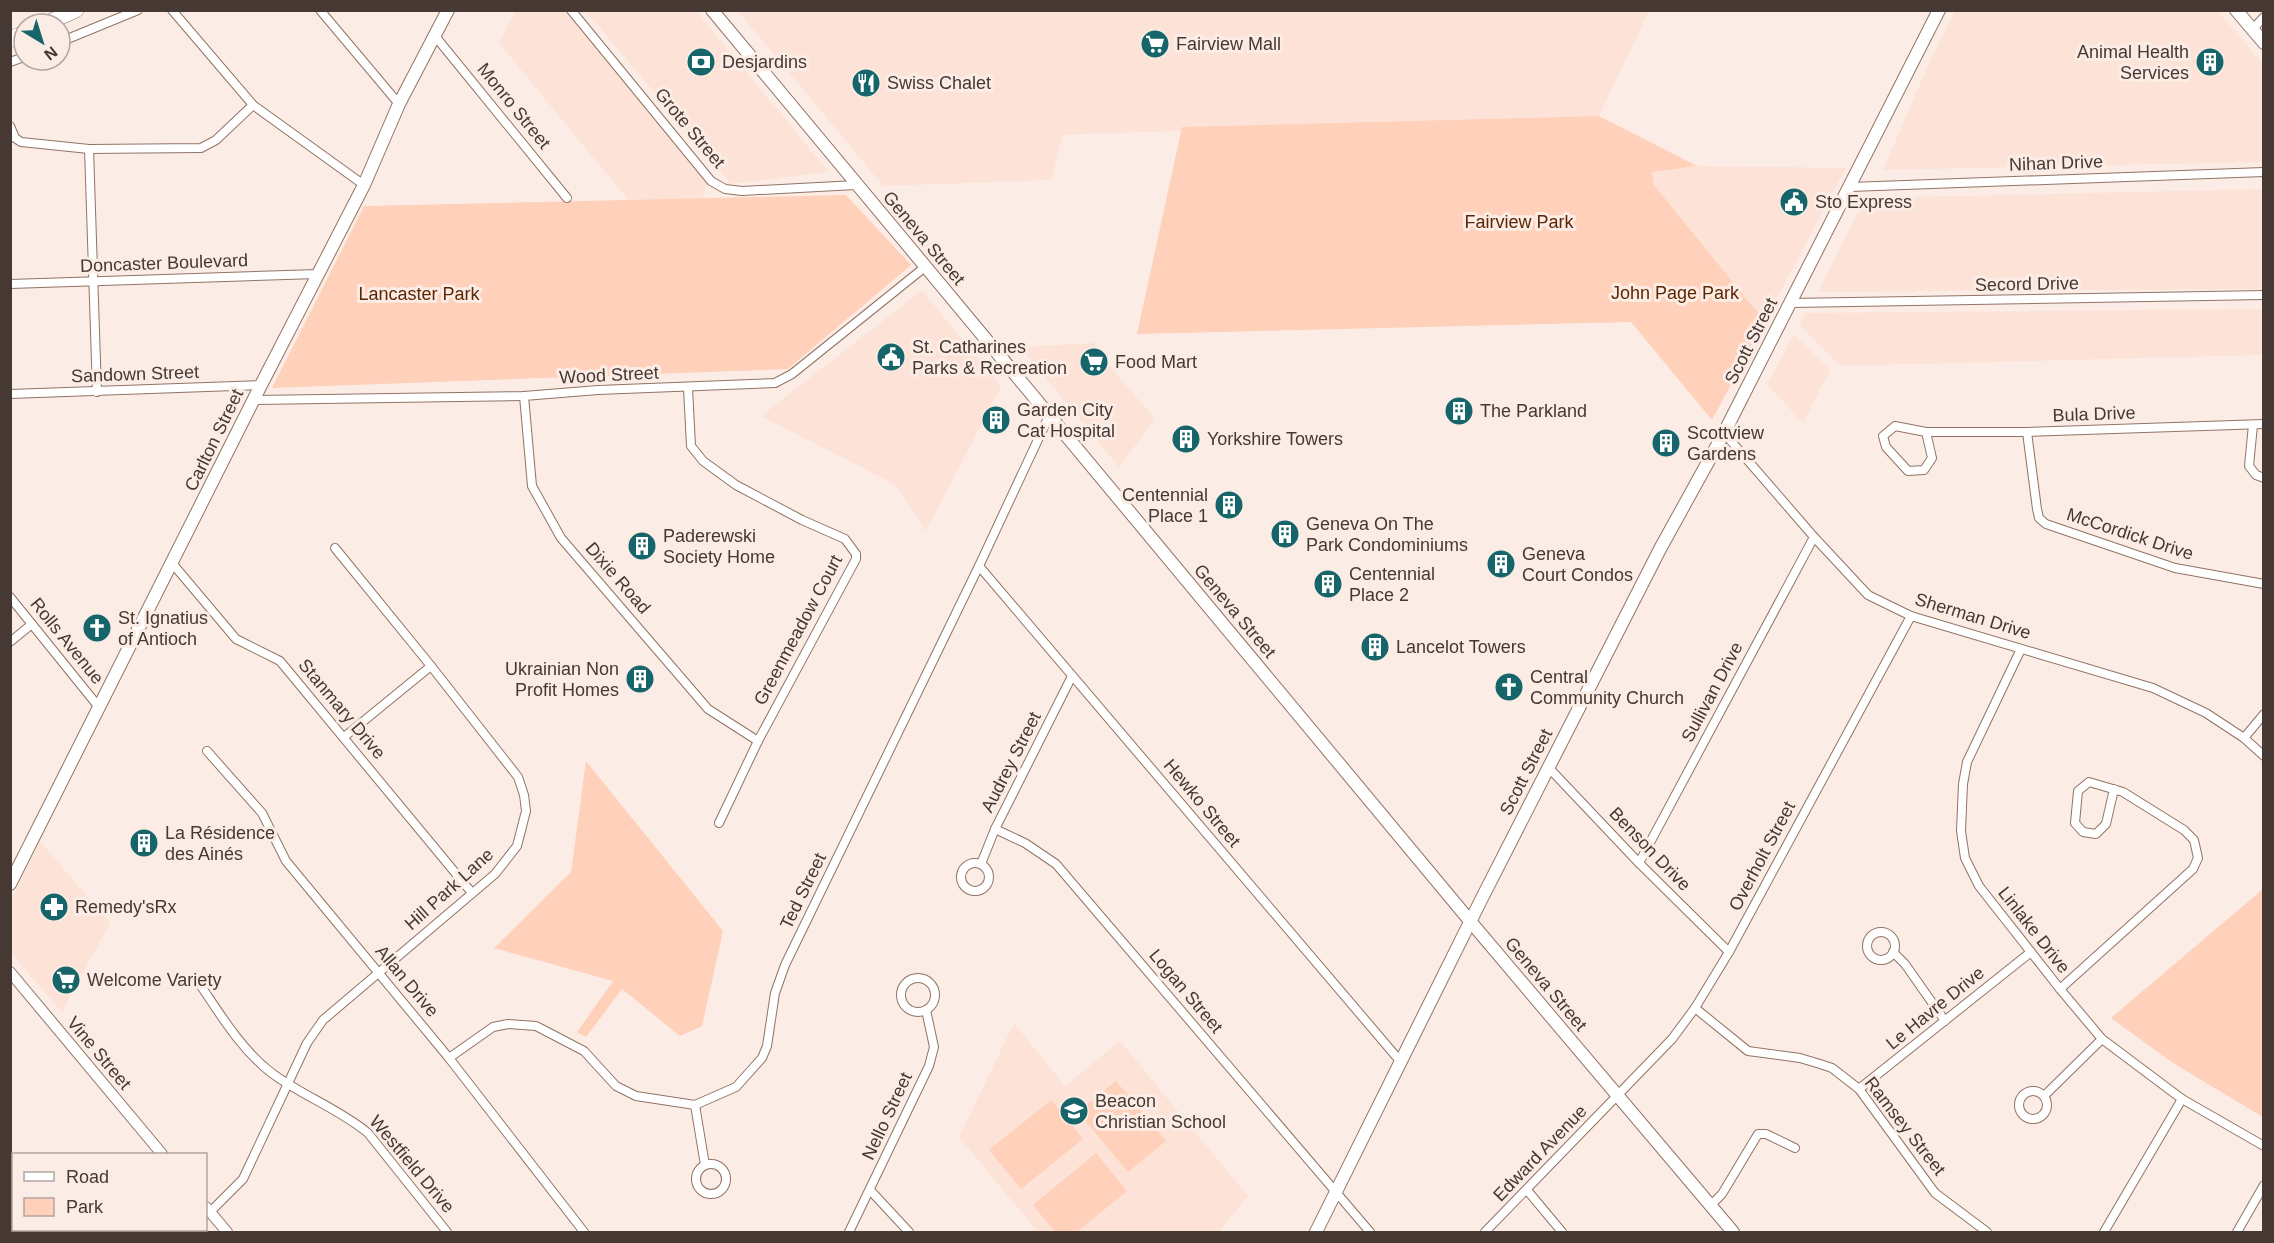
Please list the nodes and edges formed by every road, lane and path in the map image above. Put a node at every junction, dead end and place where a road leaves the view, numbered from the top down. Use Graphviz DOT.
graph roads {
  1 [pos="138,10"];
  2 [pos="172,10"];
  3 [pos="320,10"];
  4 [pos="448,10"];
  5 [pos="572,10"];
  6 [pos="712,10"];
  7 [pos="1939,10"];
  8 [pos="2236,10"];
  9 [pos="2264,16"];
  10 [pos="2252,30"];
  11 [pos="435,36"];
  12 [pos="72,37"];
  13 [pos="2264,43"];
  14 [pos="399,104"];
  15 [pos="254,105"];
  16 [pos="10,126"];
  17 [pos="89,149"];
  18 [pos="2264,172"];
  19 [pos="364,185"];
  20 [pos="856,185"];
  21 [pos="1850,187"];
  22 [pos="567,198"];
  23 [pos="925,267"];
  24 [pos="318,274"];
  25 [pos="93,282"];
  26 [pos="10,284"];
  27 [pos="2264,295"];
  28 [pos="1790,303"];
  29 [pos="261,385"];
  30 [pos="688,388"];
  31 [pos="96,392"];
  32 [pos="10,394"];
  33 [pos="524,396"];
  34 [pos="255,400"];
  35 [pos="1049,416"];
  36 [pos="2264,424"];
  37 [pos="2253,425"];
  38 [pos="1926,432"];
  39 [pos="2027,432"];
  40 [pos="1724,433"];
  41 [pos="2264,478"];
  42 [pos="1814,537"];
  43 [pos="335,548"];
  44 [pos="172,563"];
  45 [pos="980,566"];
  46 [pos="2264,584"];
  47 [pos="10,597"];
  48 [pos="1911,616"];
  49 [pos="32,624"];
  50 [pos="10,642"];
  51 [pos="2021,649"];
  52 [pos="431,666"];
  53 [pos="1072,676"];
  54 [pos="98,706"];
  55 [pos="2264,714"];
  56 [pos="345,737"];
  57 [pos="2244,738"];
  58 [pos="758,741"];
  59 [pos="207,751"];
  60 [pos="2264,756"];
  61 [pos="1549,768"];
  62 [pos="2114,789"];
  63 [pos="719,823"];
  64 [pos="995,829"];
  65 [pos="1639,863"];
  66 [pos="981,864"];
  67 [pos="10,884"];
  68 [pos="472,893"];
  69 [pos="1470,921"];
  70 [pos="1729,952"];
  71 [pos="1893,952"];
  72 [pos="2031,952"];
  73 [pos="10,972"];
  74 [pos="379,974"];
  75 [pos="199,983"];
  76 [pos="2060,989"];
  77 [pos="1695,1008"];
  78 [pos="926,1010"];
  79 [pos="1945,1021"];
  80 [pos="2102,1039"];
  81 [pos="449,1058"];
  82 [pos="1400,1061"];
  83 [pos="288,1083"];
  84 [pos="1859,1089"];
  85 [pos="1618,1096"];
  86 [pos="2044,1096"];
  87 [pos="2182,1099"];
  88 [pos="695,1105"];
  89 [pos="2264,1146"];
  90 [pos="1795,1148"];
  91 [pos="160,1153"];
  92 [pos="705,1165"];
  93 [pos="2264,1185"];
  94 [pos="870,1190"];
  95 [pos="1527,1190"];
  96 [pos="1336,1193"];
  97 [pos="1710,1206"];
  98 [pos="208,1209"];
  99 [pos="227,1233"];
  100 [pos="447,1233"];
  101 [pos="584,1233"];
  102 [pos="849,1233"];
  103 [pos="909,1233"];
  104 [pos="1316,1233"];
  105 [pos="1370,1233"];
  106 [pos="1485,1233"];
  107 [pos="1563,1233"];
  108 [pos="1733,1233"];
  109 [pos="1988,1233"];
  110 [pos="2103,1233"];
  111 [pos="2237,1233"];
  1 -- 12 [label="street"];
  2 -- 15 [label="street"];
  3 -- 14 [label="street"];
  4 -- 11 [label="main road, Carlton Street"];
  5 -- 20 [label="street, Grote Street"];
  6 -- 20 [label="main road, Geneva Street"];
  7 -- 21 [label="main road, Scott Street"];
  8 -- 10 [label="main road"];
  9 -- 10 [label="street"];
  10 -- 13 [label="main road"];
  11 -- 14 [label="main road, Carlton Street"];
  11 -- 22 [label="street, Monro Street"];
  14 -- 19 [label="main road, Carlton Street"];
  15 -- 17 [label="street"];
  15 -- 19 [label="street"];
  16 -- 17 [label="street"];
  17 -- 25 [label="street"];
  18 -- 21 [label="street, Nihan Drive"];
  19 -- 24 [label="main road, Carlton Street"];
  20 -- 23 [label="main road, Geneva Street"];
  21 -- 28 [label="main road, Scott Street"];
  23 -- 30 [label="street, Wood Street"];
  23 -- 35 [label="main road, Geneva Street"];
  24 -- 25 [label="street, Doncaster Boulevard"];
  24 -- 29 [label="main road, Carlton Street"];
  25 -- 26 [label="street, Doncaster Boulevard"];
  25 -- 31 [label="street"];
  27 -- 28 [label="street, Secord Drive"];
  28 -- 40 [label="main road, Scott Street"];
  29 -- 31 [label="street, Sandown Street"];
  29 -- 34 [label="main road, Carlton Street"];
  30 -- 33 [label="street, Wood Street"];
  30 -- 58 [label="street, Greenmeadow Court"];
  31 -- 32 [label="street, Sandown Street"];
  33 -- 34 [label="street, Wood Street"];
  33 -- 58 [label="street, Dixie Road"];
  34 -- 44 [label="main road, Carlton Street"];
  35 -- 45 [label="street, Ted Street"];
  35 -- 69 [label="main road, Geneva Street"];
  36 -- 37 [label="street, Bula Drive"];
  37 -- 39 [label="street, Bula Drive"];
  37 -- 41 [label="street"];
  38 -- 38 [label="street, Bula Drive"];
  38 -- 39 [label="street, Bula Drive"];
  39 -- 46 [label="street, McCordick Drive"];
  40 -- 42 [label="street, Sherman Drive"];
  40 -- 61 [label="main road, Scott Street"];
  42 -- 48 [label="street, Sherman Drive"];
  42 -- 65 [label="street, Sullivan Drive"];
  43 -- 52 [label="street, Hill Park Lane"];
  44 -- 54 [label="main road, Carlton Street"];
  44 -- 56 [label="street, Stanmary Drive"];
  45 -- 53 [label="street, Hewko Street"];
  45 -- 88 [label="street, Ted Street"];
  47 -- 49 [label="street, Rolls Avenue"];
  48 -- 51 [label="street, Sherman Drive"];
  48 -- 70 [label="street, Overholt Street"];
  49 -- 50 [label="street"];
  49 -- 54 [label="street, Rolls Avenue"];
  51 -- 57 [label="street, Sherman Drive"];
  51 -- 72 [label="street, Linlake Drive"];
  52 -- 56 [label="street"];
  52 -- 68 [label="street, Hill Park Lane"];
  53 -- 64 [label="street, Audrey Street"];
  53 -- 82 [label="street, Hewko Street"];
  54 -- 67 [label="main road, Carlton Street"];
  55 -- 57 [label="street"];
  56 -- 68 [label="street, Stanmary Drive"];
  57 -- 60 [label="street, Sherman Drive"];
  58 -- 63 [label="street, Greenmeadow Court"];
  59 -- 74 [label="street, Allan Drive"];
  61 -- 65 [label="street, Benson Drive"];
  61 -- 69 [label="main road, Scott Street"];
  62 -- 62 [label="street"];
  62 -- 76 [label="street"];
  64 -- 66 [label="street, Audrey Street"];
  64 -- 96 [label="street, Logan Street"];
  65 -- 70 [label="street, Benson Drive"];
  68 -- 74 [label="street, Hill Park Lane"];
  69 -- 82 [label="main road, Scott Street"];
  69 -- 85 [label="main road, Geneva Street"];
  70 -- 77 [label="street, Overholt Street"];
  71 -- 79 [label="street"];
  72 -- 76 [label="street, Linlake Drive"];
  72 -- 79 [label="street, Le Havre Drive"];
  73 -- 91 [label="street, Vine Street"];
  74 -- 81 [label="street, Allan Drive"];
  74 -- 83 [label="street, Hill Park Lane"];
  75 -- 83 [label="street, Westfield Drive"];
  76 -- 80 [label="street, Linlake Drive"];
  77 -- 84 [label="street, Ramsey Street"];
  77 -- 85 [label="street, Overholt Street"];
  78 -- 78 [label="street"];
  78 -- 94 [label="street, Nello Street"];
  79 -- 84 [label="street, Le Havre Drive"];
  80 -- 86 [label="street"];
  80 -- 87 [label="street, Linlake Drive"];
  81 -- 88 [label="street"];
  81 -- 101 [label="street, Allan Drive"];
  82 -- 96 [label="main road, Scott Street"];
  83 -- 98 [label="street, Hill Park Lane"];
  83 -- 100 [label="street, Westfield Drive"];
  84 -- 109 [label="street, Ramsey Street"];
  85 -- 95 [label="street, Edward Avenue"];
  85 -- 97 [label="main road, Geneva Street"];
  87 -- 89 [label="street, Linlake Drive"];
  87 -- 110 [label="street"];
  88 -- 92 [label="street"];
  90 -- 97 [label="street"];
  93 -- 111 [label="street"];
  94 -- 102 [label="street, Nello Street"];
  94 -- 103 [label="street"];
  95 -- 106 [label="street, Edward Avenue"];
  95 -- 107 [label="street"];
  96 -- 104 [label="main road, Scott Street"];
  96 -- 105 [label="street, Logan Street"];
  97 -- 108 [label="main road, Geneva Street"];
  98 -- 99 [label="street"];
}
